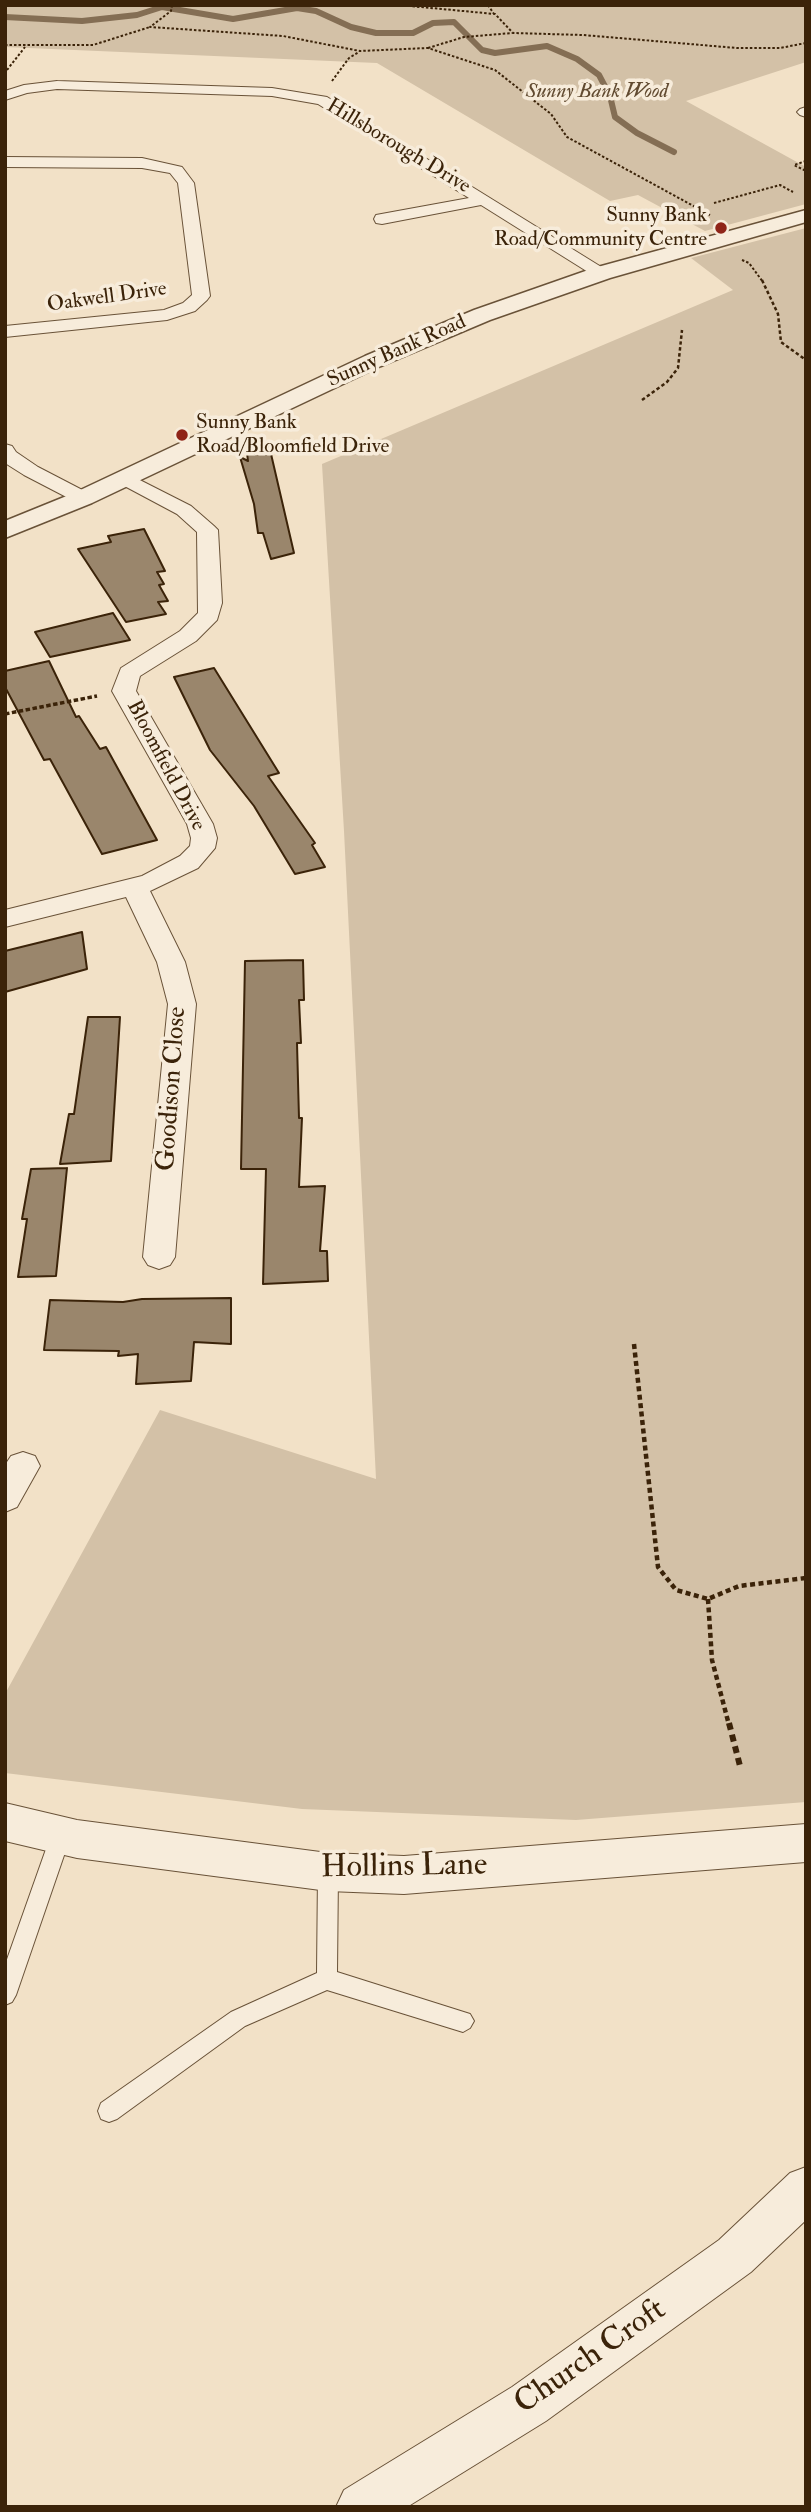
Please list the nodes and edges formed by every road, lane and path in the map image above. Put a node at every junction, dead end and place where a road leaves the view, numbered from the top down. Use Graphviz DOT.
graph roads {
  1 [pos="399,5"];
  2 [pos="488,5"];
  3 [pos="171,6"];
  4 [pos="495,14"];
  5 [pos="150,27"];
  6 [pos="513,33"];
  7 [pos="806,43"];
  8 [pos="5,45"];
  9 [pos="26,46"];
  10 [pos="428,48"];
  11 [pos="360,51"];
  12 [pos="5,72"];
  13 [pos="8,92"];
  14 [pos="310,97"];
  15 [pos="806,161"];
  16 [pos="5,162"];
  17 [pos="806,171"];
  18 [pos="797,194"];
  19 [pos="484,200"];
  20 [pos="714,203"];
  21 [pos="806,216"];
  22 [pos="382,219"];
  23 [pos="744,233"];
  24 [pos="709,242"];
  25 [pos="602,273"];
  26 [pos="682,330"];
  27 [pos="5,332"];
  28 [pos="806,360"];
  29 [pos="642,400"];
  30 [pos="5,450"];
  31 [pos="124,478"];
  32 [pos="83,498"];
  33 [pos="5,530"];
  34 [pos="63,702"];
  35 [pos="5,714"];
  36 [pos="135,887"];
  37 [pos="5,919"];
  38 [pos="159,1257"];
  39 [pos="634,1344"];
  40 [pos="23,1466"];
  41 [pos="5,1497"];
  42 [pos="806,1578"];
  43 [pos="708,1600"];
  44 [pos="740,1766"];
  45 [pos="5,1822"];
  46 [pos="61,1835"];
  47 [pos="806,1843"];
  48 [pos="328,1872"];
  49 [pos="327,1979"];
  50 [pos="5,1995"];
  51 [pos="463,2021"];
  52 [pos="109,2111"];
  53 [pos="806,2189"];
  54 [pos="361,2507"];
  1 -- 4 [label="path"];
  2 -- 4 [label="path"];
  3 -- 5 [label="path"];
  4 -- 6 [label="path"];
  5 -- 9 [label="path"];
  5 -- 11 [label="path"];
  6 -- 7 [label="path"];
  6 -- 10 [label="path"];
  8 -- 9 [label="path"];
  9 -- 12 [label="path"];
  10 -- 11 [label="path"];
  10 -- 23 [label="path"];
  11 -- 14 [label="path"];
  13 -- 14 [label="street, Hillsborough Drive"];
  14 -- 19 [label="street, Hillsborough Drive"];
  15 -- 17 [label="path"];
  16 -- 27 [label="street, Oakwell Drive"];
  18 -- 20 [label="path"];
  19 -- 22 [label="street"];
  19 -- 25 [label="street, Hillsborough Drive"];
  21 -- 23 [label="street, Sunny Bank Road"];
  23 -- 24 [label="street, Sunny Bank Road"];
  24 -- 25 [label="street, Sunny Bank Road"];
  24 -- 28 [label="path"];
  25 -- 31 [label="street, Sunny Bank Road"];
  26 -- 29 [label="path"];
  30 -- 32 [label="street"];
  31 -- 32 [label="street, Sunny Bank Road"];
  31 -- 36 [label="street, Bloomfield Drive"];
  32 -- 33 [label="street, Sunny Bank Road"];
  34 -- 35 [label="path"];
  36 -- 37 [label="street, Bloomfield Drive"];
  36 -- 38 [label="street, Goodison Close"];
  39 -- 43 [label="path"];
  40 -- 41 [label="street"];
  42 -- 43 [label="path"];
  43 -- 44 [label="path"];
  45 -- 46 [label="street, Hollins Lane"];
  46 -- 48 [label="street, Hollins Lane"];
  46 -- 50 [label="lane"];
  47 -- 48 [label="street, Hollins Lane"];
  48 -- 49 [label="lane"];
  49 -- 51 [label="lane"];
  49 -- 52 [label="lane"];
  53 -- 54 [label="street, Church Croft"];
}
